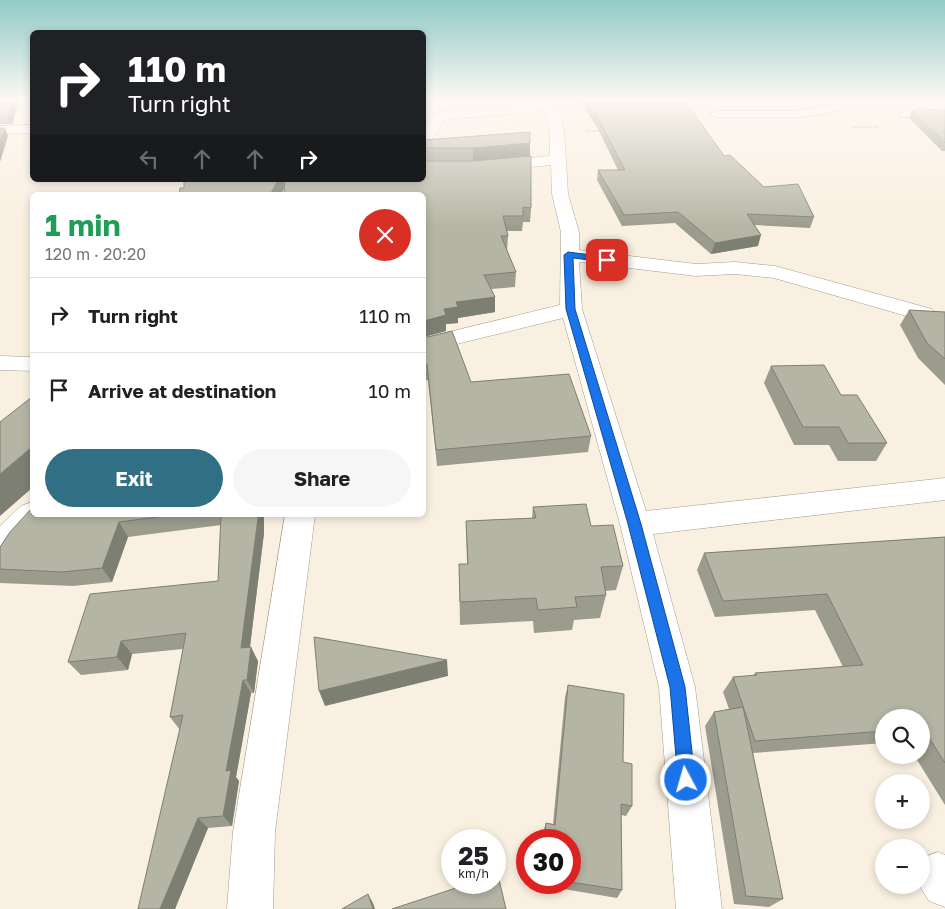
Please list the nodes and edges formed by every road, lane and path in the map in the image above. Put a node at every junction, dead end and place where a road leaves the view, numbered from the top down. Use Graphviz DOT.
graph roads {
  1 [pos="558,143"];
  2 [pos="559,160"];
  3 [pos="426,168"];
  4 [pos="568,255"];
  5 [pos="571,309"];
  6 [pos="924,314"];
  7 [pos="426,345"];
  8 [pos="0,363"];
  9 [pos="30,364"];
  10 [pos="945,489"];
  11 [pos="30,516"];
  12 [pos="300,517"];
  13 [pos="635,524"];
  14 [pos="0,545"];
  15 [pos="250,909"];
  16 [pos="699,909"];
  1 -- 2 [label="street"];
  2 -- 3 [label="street"];
  2 -- 4 [label="street"];
  4 -- 5 [label="street"];
  4 -- 6 [label="street"];
  5 -- 7 [label="street"];
  5 -- 13 [label="street"];
  8 -- 9 [label="street"];
  10 -- 13 [label="street"];
  11 -- 14 [label="street"];
  12 -- 15 [label="street"];
  13 -- 16 [label="street"];
}
